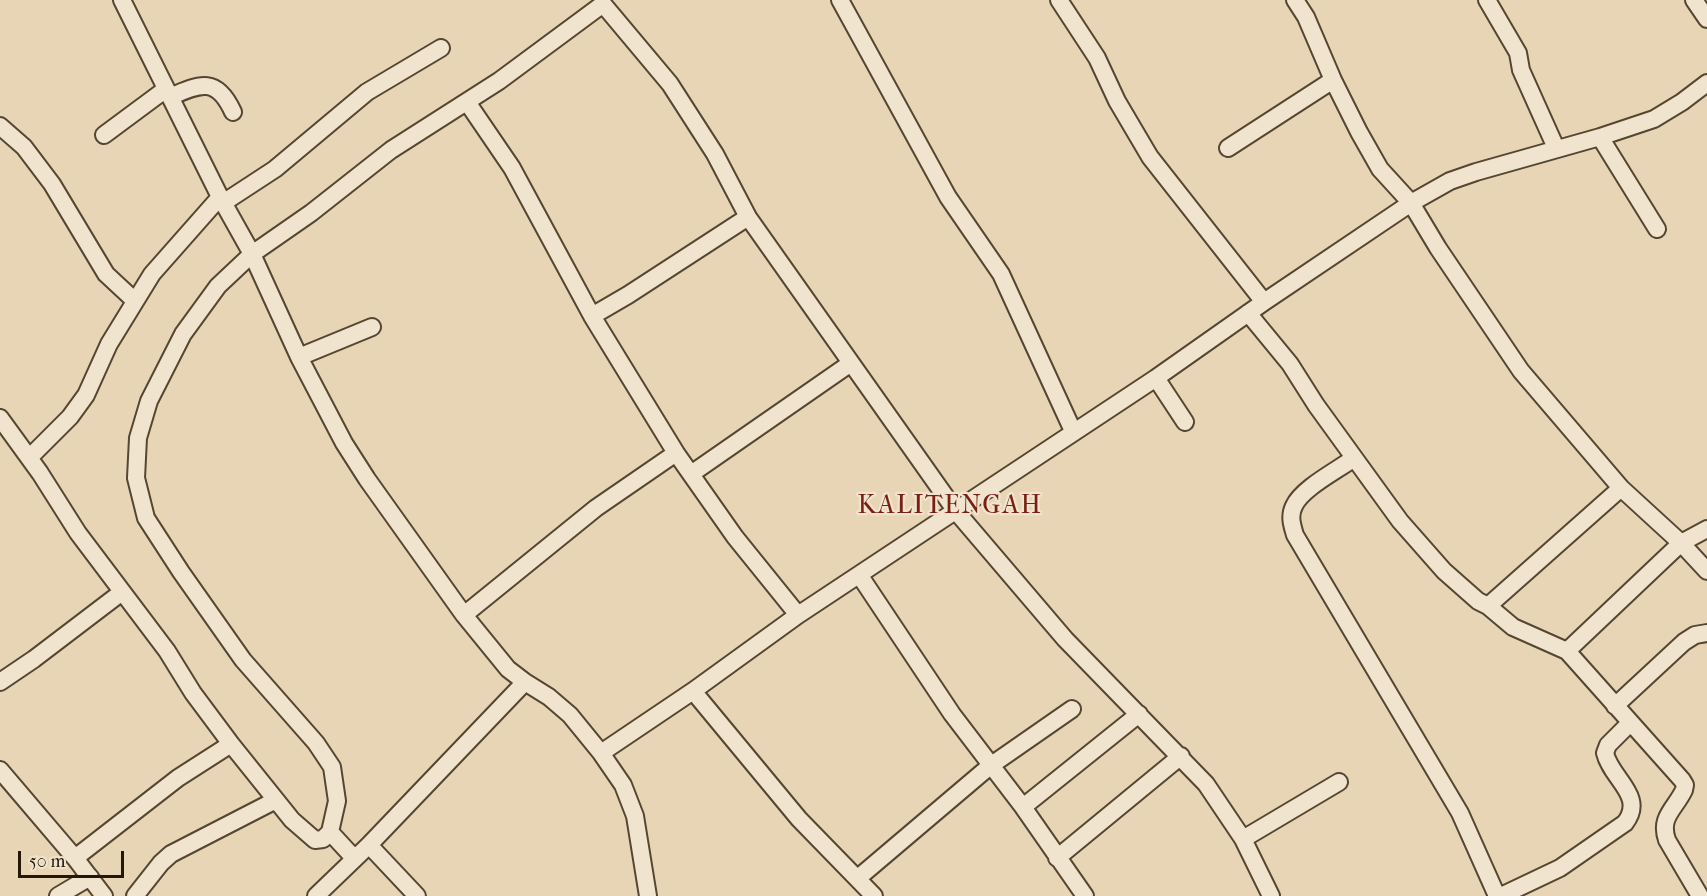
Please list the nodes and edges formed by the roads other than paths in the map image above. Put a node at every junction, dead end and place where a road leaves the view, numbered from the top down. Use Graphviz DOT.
graph roads {
  1 [pos="122,0"];
  2 [pos="840,0"];
  3 [pos="1295,0"];
  4 [pos="1487,0"];
  5 [pos="1694,0"];
  6 [pos="1064,1"];
  7 [pos="601,2"];
  8 [pos="1707,19"];
  9 [pos="441,48"];
  10 [pos="1333,80"];
  11 [pos="1707,83"];
  12 [pos="168,93"];
  13 [pos="467,102"];
  14 [pos="233,112"];
  15 [pos="0,126"];
  16 [pos="104,135"];
  17 [pos="1600,137"];
  18 [pos="1228,148"];
  19 [pos="1556,148"];
  20 [pos="1411,203"];
  21 [pos="225,206"];
  22 [pos="748,217"];
  23 [pos="1657,229"];
  24 [pos="248,247"];
  25 [pos="135,301"];
  26 [pos="1264,302"];
  27 [pos="1248,313"];
  28 [pos="592,316"];
  29 [pos="372,327"];
  30 [pos="299,357"];
  31 [pos="851,363"];
  32 [pos="1156,378"];
  33 [pos="0,418"];
  34 [pos="1185,422"];
  35 [pos="1073,431"];
  36 [pos="676,453"];
  37 [pos="29,458"];
  38 [pos="1354,458"];
  39 [pos="691,474"];
  40 [pos="1622,488"];
  41 [pos="955,510"];
  42 [pos="1707,529"];
  43 [pos="1682,543"];
  44 [pos="1707,571"];
  45 [pos="860,576"];
  46 [pos="122,592"];
  47 [pos="1488,606"];
  48 [pos="464,615"];
  49 [pos="798,615"];
  50 [pos="1707,633"];
  51 [pos="1567,651"];
  52 [pos="0,682"];
  53 [pos="525,682"];
  54 [pos="693,691"];
  55 [pos="1615,706"];
  56 [pos="1072,709"];
  57 [pos="1139,714"];
  58 [pos="1630,723"];
  59 [pos="231,744"];
  60 [pos="602,753"];
  61 [pos="1181,756"];
  62 [pos="990,766"];
  63 [pos="0,770"];
  64 [pos="1339,782"];
  65 [pos="276,800"];
  66 [pos="1023,807"];
  67 [pos="330,832"];
  68 [pos="1243,839"];
  69 [pos="369,845"];
  70 [pos="75,858"];
  71 [pos="354,858"];
  72 [pos="1057,858"];
  73 [pos="90,877"];
  74 [pos="858,878"];
  75 [pos="58,896"];
  76 [pos="104,896"];
  77 [pos="135,896"];
  78 [pos="316,896"];
  79 [pos="417,896"];
  80 [pos="648,896"];
  81 [pos="874,896"];
  82 [pos="1084,896"];
  83 [pos="1271,896"];
  84 [pos="1499,896"];
  85 [pos="1700,896"];
  1 -- 12 [label="street"];
  2 -- 35 [label="street"];
  3 -- 10 [label="street"];
  4 -- 19 [label="street"];
  5 -- 8 [label="street"];
  6 -- 26 [label="street"];
  7 -- 13 [label="street"];
  7 -- 22 [label="street"];
  9 -- 21 [label="street"];
  10 -- 18 [label="street"];
  10 -- 20 [label="street"];
  11 -- 17 [label="street"];
  12 -- 14 [label="street"];
  12 -- 16 [label="street"];
  12 -- 21 [label="street"];
  13 -- 24 [label="street"];
  13 -- 28 [label="street"];
  15 -- 25 [label="street"];
  17 -- 19 [label="street"];
  17 -- 23 [label="street"];
  19 -- 20 [label="street"];
  20 -- 26 [label="street"];
  20 -- 40 [label="street"];
  21 -- 24 [label="street"];
  21 -- 25 [label="street"];
  22 -- 28 [label="street"];
  22 -- 31 [label="street"];
  24 -- 30 [label="street"];
  24 -- 67 [label="street"];
  25 -- 37 [label="street"];
  26 -- 27 [label="street"];
  27 -- 32 [label="street"];
  27 -- 38 [label="street"];
  28 -- 36 [label="street"];
  29 -- 30 [label="street"];
  30 -- 48 [label="street"];
  31 -- 39 [label="street"];
  31 -- 41 [label="street"];
  32 -- 34 [label="street"];
  32 -- 35 [label="street"];
  33 -- 37 [label="street"];
  35 -- 41 [label="street"];
  36 -- 39 [label="street"];
  36 -- 48 [label="street"];
  37 -- 46 [label="street"];
  38 -- 47 [label="street"];
  38 -- 84 [label="street"];
  39 -- 49 [label="street"];
  40 -- 43 [label="street"];
  40 -- 47 [label="street"];
  41 -- 45 [label="street"];
  41 -- 57 [label="street"];
  42 -- 43 [label="street"];
  43 -- 44 [label="street"];
  43 -- 51 [label="street"];
  45 -- 49 [label="street"];
  45 -- 62 [label="street"];
  46 -- 52 [label="street"];
  46 -- 59 [label="street"];
  47 -- 51 [label="street"];
  48 -- 53 [label="street"];
  49 -- 54 [label="street"];
  50 -- 55 [label="street"];
  51 -- 55 [label="street"];
  53 -- 60 [label="street"];
  53 -- 69 [label="street"];
  54 -- 60 [label="street"];
  54 -- 74 [label="street"];
  55 -- 58 [label="street"];
  56 -- 62 [label="street"];
  57 -- 61 [label="street"];
  57 -- 66 [label="street"];
  58 -- 84 [label="street"];
  58 -- 85 [label="street"];
  59 -- 65 [label="street"];
  59 -- 70 [label="street"];
  60 -- 80 [label="street"];
  61 -- 68 [label="street"];
  61 -- 72 [label="street"];
  62 -- 66 [label="street"];
  62 -- 74 [label="street"];
  63 -- 70 [label="street"];
  64 -- 68 [label="street"];
  65 -- 67 [label="street"];
  65 -- 77 [label="street"];
  66 -- 72 [label="street"];
  67 -- 71 [label="street"];
  68 -- 83 [label="street"];
  69 -- 71 [label="street"];
  69 -- 79 [label="street"];
  70 -- 73 [label="street"];
  71 -- 78 [label="street"];
  72 -- 82 [label="street"];
  73 -- 75 [label="street"];
  73 -- 76 [label="street"];
  74 -- 81 [label="street"];
}
